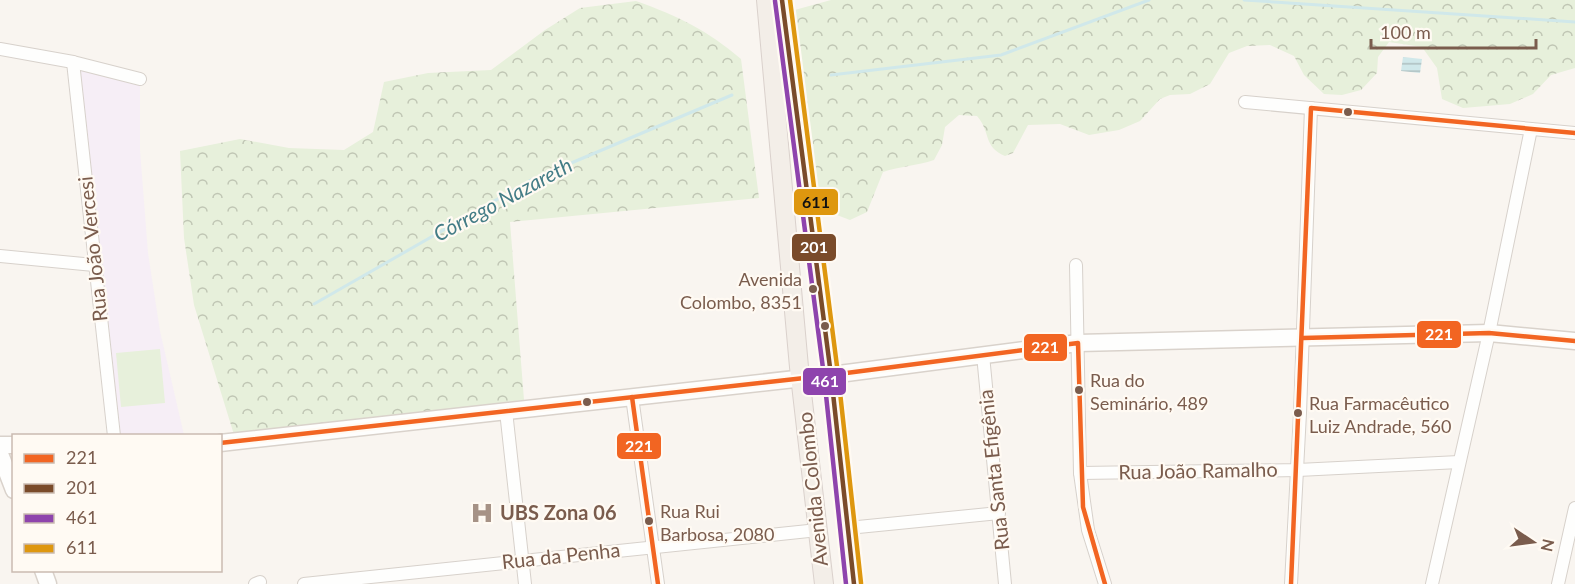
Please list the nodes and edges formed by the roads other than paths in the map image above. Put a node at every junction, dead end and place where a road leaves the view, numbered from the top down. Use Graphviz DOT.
graph roads {
  1 [pos="766,0"];
  2 [pos="782,0"];
  3 [pos="0,49"];
  4 [pos="73,62"];
  5 [pos="140,79"];
  6 [pos="1245,102"];
  7 [pos="1311,108"];
  8 [pos="1531,129"];
  9 [pos="1575,133"];
  10 [pos="0,256"];
  11 [pos="94,265"];
  12 [pos="1076,265"];
  13 [pos="1489,333"];
  14 [pos="1303,338"];
  15 [pos="1575,341"];
  16 [pos="1078,343"];
  17 [pos="983,356"];
  18 [pos="831,375"];
  19 [pos="801,379"];
  20 [pos="632,397"];
  21 [pos="506,411"];
  22 [pos="114,434"];
  23 [pos="222,443"];
  24 [pos="0,454"];
  25 [pos="1460,462"];
  26 [pos="1298,470"];
  27 [pos="1080,473"];
  28 [pos="12,485"];
  29 [pos="1575,508"];
  30 [pos="999,513"];
  31 [pos="848,528"];
  32 [pos="818,530"];
  33 [pos="654,547"];
  34 [pos="523,560"];
  35 [pos="304,584"];
  36 [pos="525,584"];
  37 [pos="658,584"];
  38 [pos="824,584"];
  39 [pos="854,584"];
  40 [pos="1005,584"];
  41 [pos="1105,584"];
  42 [pos="1291,584"];
  43 [pos="1432,584"];
  44 [pos="1558,584"];
  1 -- 19 [label="main road, Avenida Colombo"];
  2 -- 18 [label="main road, Avenida Colombo"];
  3 -- 4 [label="street"];
  4 -- 5 [label="street"];
  4 -- 11 [label="street, Rua João Vercesi"];
  6 -- 7 [label="street"];
  7 -- 8 [label="street"];
  7 -- 14 [label="street"];
  8 -- 9 [label="street"];
  8 -- 13 [label="street"];
  10 -- 11 [label="street"];
  11 -- 22 [label="street, Rua João Vercesi"];
  12 -- 16 [label="street"];
  13 -- 14 [label="street"];
  13 -- 15 [label="street"];
  13 -- 25 [label="street"];
  14 -- 16 [label="street"];
  14 -- 26 [label="street"];
  16 -- 17 [label="street"];
  16 -- 27 [label="street"];
  17 -- 18 [label="street"];
  17 -- 30 [label="street, Rua Santa Efigênia"];
  18 -- 19 [label="street"];
  18 -- 31 [label="main road, Avenida Colombo"];
  19 -- 20 [label="street"];
  19 -- 32 [label="main road, Avenida Colombo"];
  20 -- 21 [label="street"];
  20 -- 33 [label="street"];
  21 -- 23 [label="street"];
  21 -- 34 [label="street"];
  24 -- 28 [label="street"];
  25 -- 26 [label="street, Rua João Ramalho"];
  25 -- 43 [label="street"];
  26 -- 27 [label="street, Rua João Ramalho"];
  26 -- 42 [label="street"];
  27 -- 41 [label="street"];
  29 -- 44 [label="street"];
  30 -- 31 [label="street"];
  30 -- 40 [label="street, Rua Santa Efigênia"];
  31 -- 39 [label="main road, Avenida Colombo"];
  32 -- 33 [label="street, Rua da Penha"];
  32 -- 38 [label="main road, Avenida Colombo"];
  33 -- 34 [label="street, Rua da Penha"];
  33 -- 37 [label="street"];
  34 -- 35 [label="street, Rua da Penha"];
  34 -- 36 [label="street"];
}
